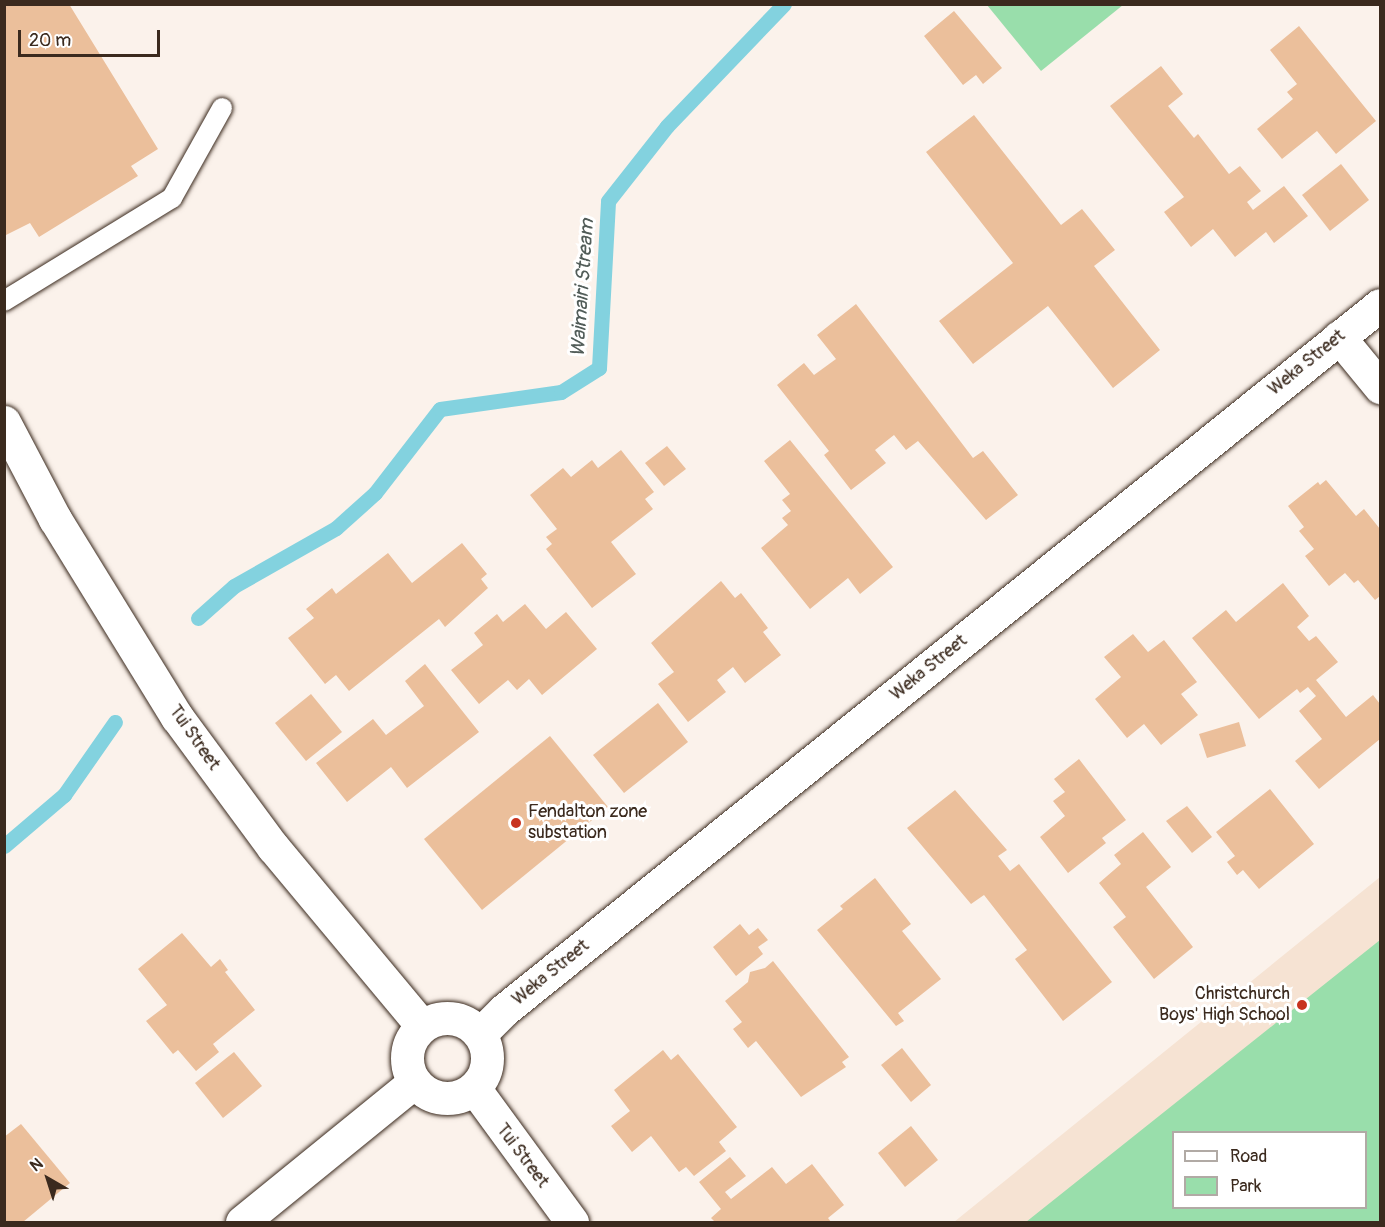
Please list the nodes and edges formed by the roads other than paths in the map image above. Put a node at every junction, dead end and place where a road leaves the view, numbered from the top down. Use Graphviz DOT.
graph roads {
  1 [pos="222,108"];
  2 [pos="4,301"];
  3 [pos="1380,304"];
  4 [pos="1339,337"];
  5 [pos="1380,387"];
  6 [pos="4,423"];
  7 [pos="422,1026"];
  8 [pos="480,1034"];
  9 [pos="414,1082"];
  10 [pos="474,1088"];
  11 [pos="242,1222"];
  12 [pos="573,1222"];
  1 -- 2 [label="lane"];
  3 -- 4 [label="street, Weka Street"];
  4 -- 5 [label="street"];
  4 -- 8 [label="street, Weka Street"];
  6 -- 7 [label="street, Tui Street"];
  7 -- 8 [label="street"];
  7 -- 9 [label="street"];
  8 -- 10 [label="street"];
  9 -- 10 [label="street"];
  9 -- 11 [label="street"];
  10 -- 12 [label="street, Tui Street"];
}
